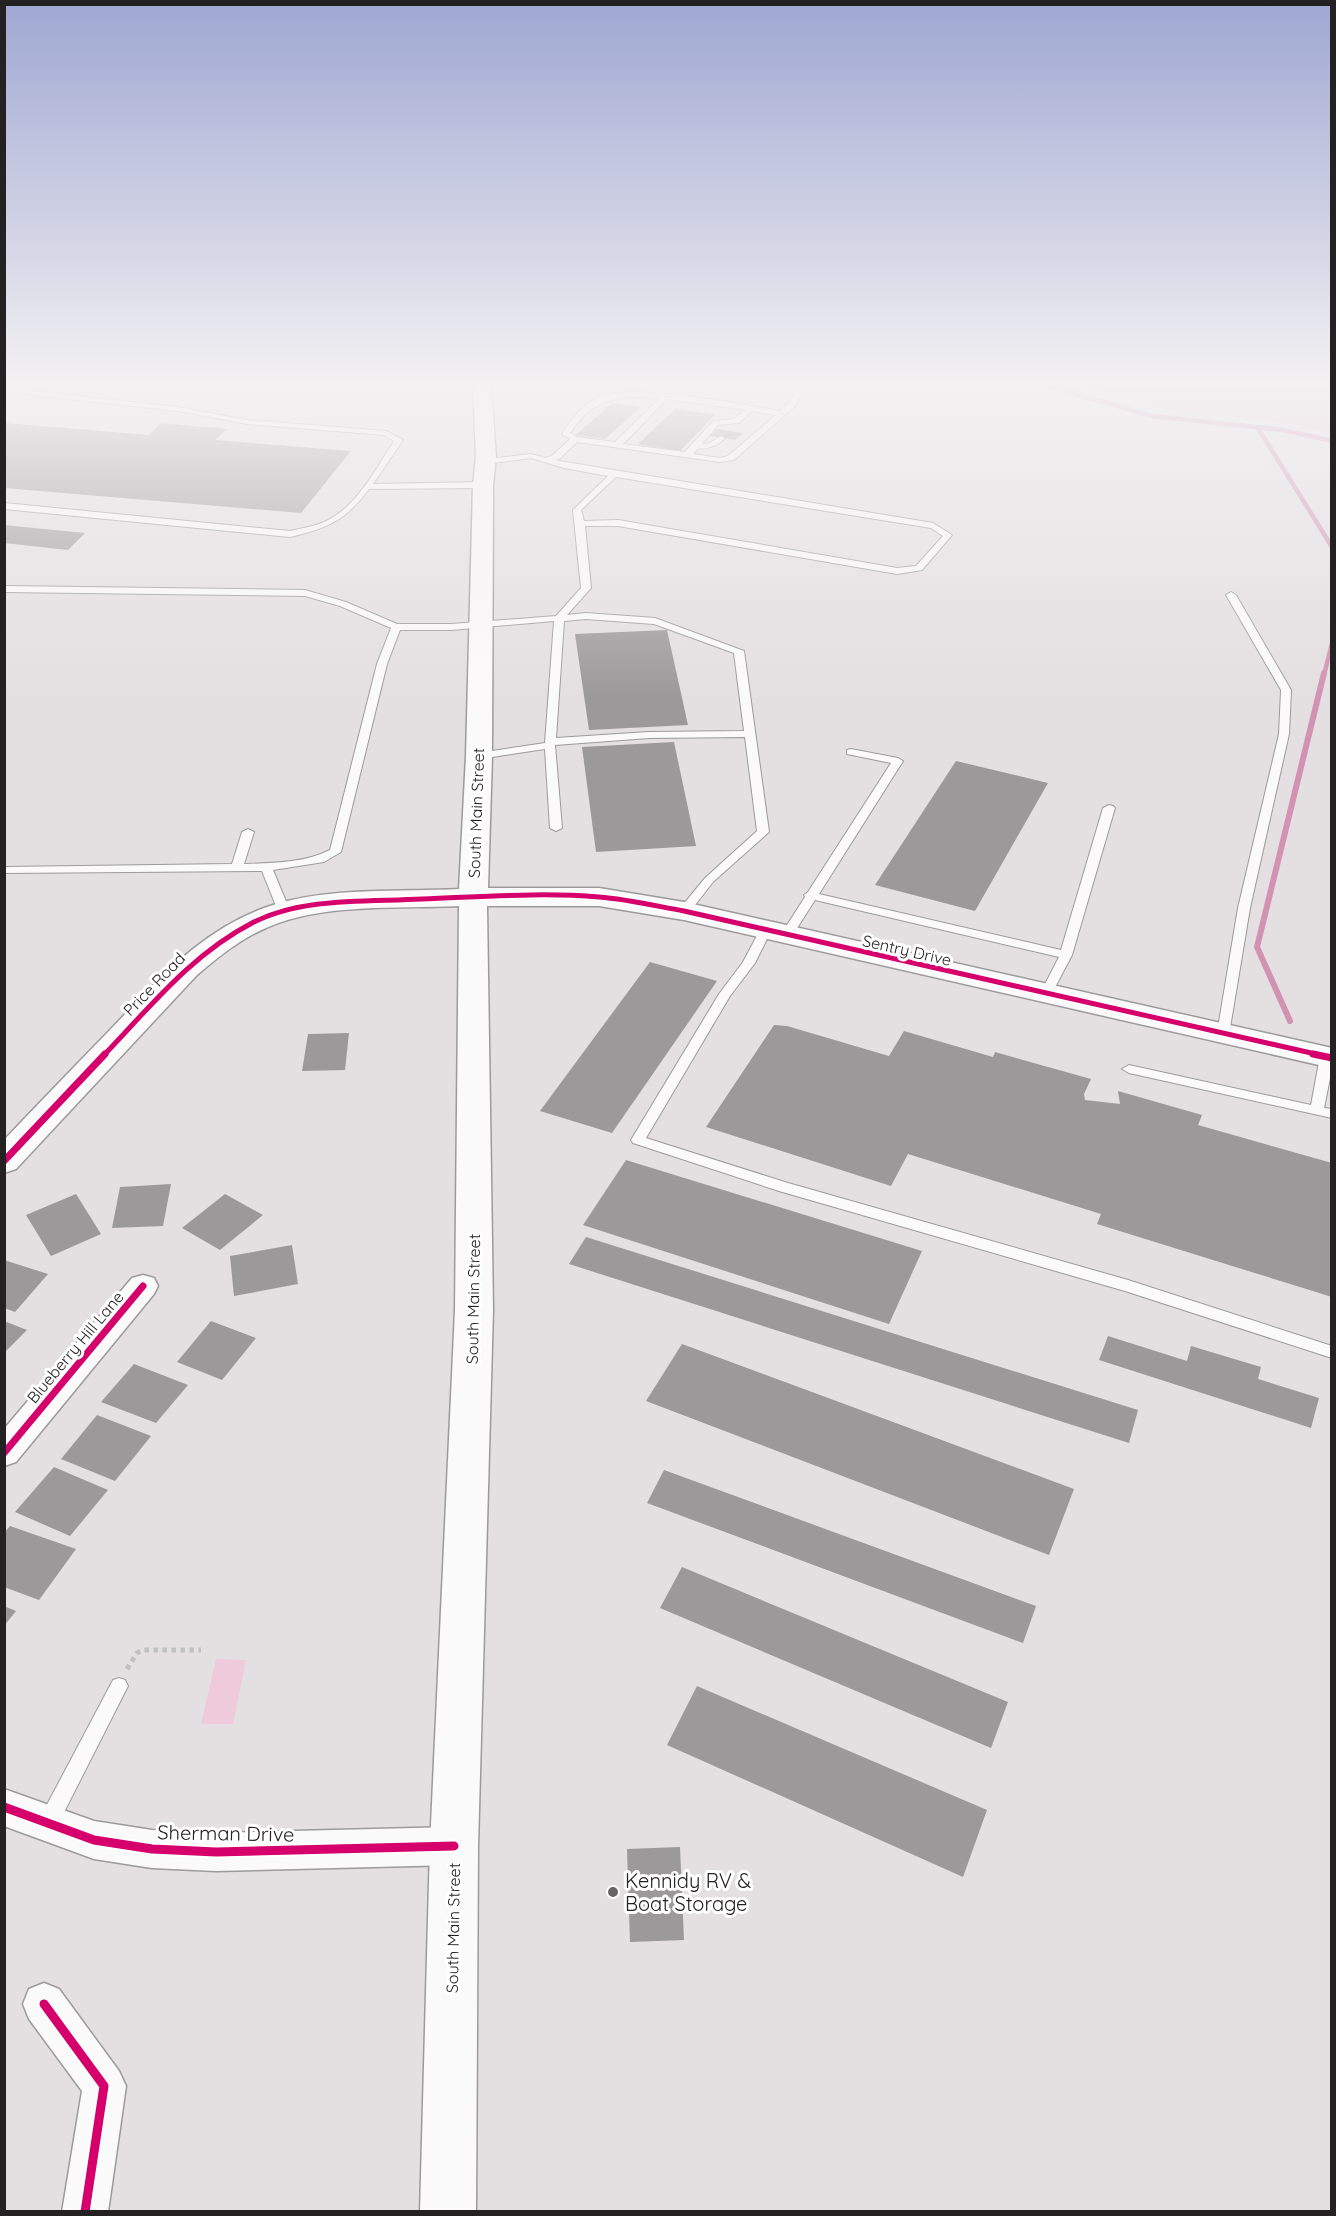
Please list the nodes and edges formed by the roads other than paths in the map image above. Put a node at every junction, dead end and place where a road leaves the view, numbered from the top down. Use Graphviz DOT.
graph roads {
  1 [pos="365,489"];
  2 [pos="488,489"];
  3 [pos="598,489"];
  4 [pos="709,489"];
  5 [pos="4,506"];
  6 [pos="580,524"];
  7 [pos="4,589"];
  8 [pos="1231,595"];
  9 [pos="559,618"];
  10 [pos="482,624"];
  11 [pos="396,627"];
  12 [pos="750,734"];
  13 [pos="550,743"];
  14 [pos="851,752"];
  15 [pos="479,756"];
  16 [pos="1109,808"];
  17 [pos="556,828"];
  18 [pos="248,832"];
  19 [pos="237,867"];
  20 [pos="266,867"];
  21 [pos="4,870"];
  22 [pos="810,895"];
  23 [pos="473,897"];
  24 [pos="284,911"];
  25 [pos="684,911"];
  26 [pos="775,934"];
  27 [pos="1066,956"];
  28 [pos="1046,994"];
  29 [pos="1223,1034"];
  30 [pos="1329,1058"];
  31 [pos="1129,1069"];
  32 [pos="1317,1111"];
  33 [pos="1332,1114"];
  34 [pos="4,1161"];
  35 [pos="143,1286"];
  36 [pos="1332,1353"];
  37 [pos="4,1452"];
  38 [pos="118,1686"];
  39 [pos="4,1807"];
  40 [pos="48,1823"];
  41 [pos="454,1846"];
  42 [pos="44,2004"];
  43 [pos="85,2211"];
  44 [pos="448,2211"];
  1 -- 5 [label="lane"];
  2 -- 10 [label="main road, South Main Street"];
  3 -- 6 [label="lane"];
  4 -- 6 [label="lane"];
  6 -- 9 [label="lane"];
  7 -- 11 [label="lane"];
  8 -- 29 [label="lane"];
  9 -- 10 [label="lane"];
  9 -- 12 [label="lane"];
  9 -- 13 [label="lane"];
  10 -- 11 [label="lane"];
  10 -- 15 [label="main road, South Main Street"];
  11 -- 20 [label="lane"];
  12 -- 13 [label="lane"];
  12 -- 25 [label="lane"];
  13 -- 15 [label="lane"];
  13 -- 17 [label="lane"];
  14 -- 22 [label="lane"];
  15 -- 23 [label="main road, South Main Street"];
  16 -- 27 [label="lane"];
  18 -- 19 [label="lane"];
  19 -- 20 [label="lane"];
  19 -- 21 [label="lane"];
  20 -- 24 [label="lane"];
  22 -- 26 [label="lane"];
  22 -- 27 [label="lane"];
  23 -- 24 [label="main road, Price Road"];
  23 -- 25 [label="main road, Sentry Drive"];
  23 -- 41 [label="main road, South Main Street"];
  24 -- 34 [label="main road, Price Road"];
  25 -- 26 [label="main road, Sentry Drive"];
  26 -- 28 [label="main road, Sentry Drive"];
  26 -- 36 [label="lane"];
  27 -- 28 [label="lane"];
  28 -- 29 [label="main road, Sentry Drive"];
  29 -- 30 [label="main road, Sentry Drive"];
  30 -- 32 [label="lane"];
  31 -- 32 [label="lane"];
  32 -- 33 [label="lane"];
  35 -- 37 [label="street, Blueberry Hill Lane"];
  38 -- 40 [label="lane"];
  39 -- 40 [label="street, Sherman Drive"];
  40 -- 41 [label="street, Sherman Drive"];
  41 -- 44 [label="main road, South Main Street"];
  42 -- 43 [label="street"];
}
